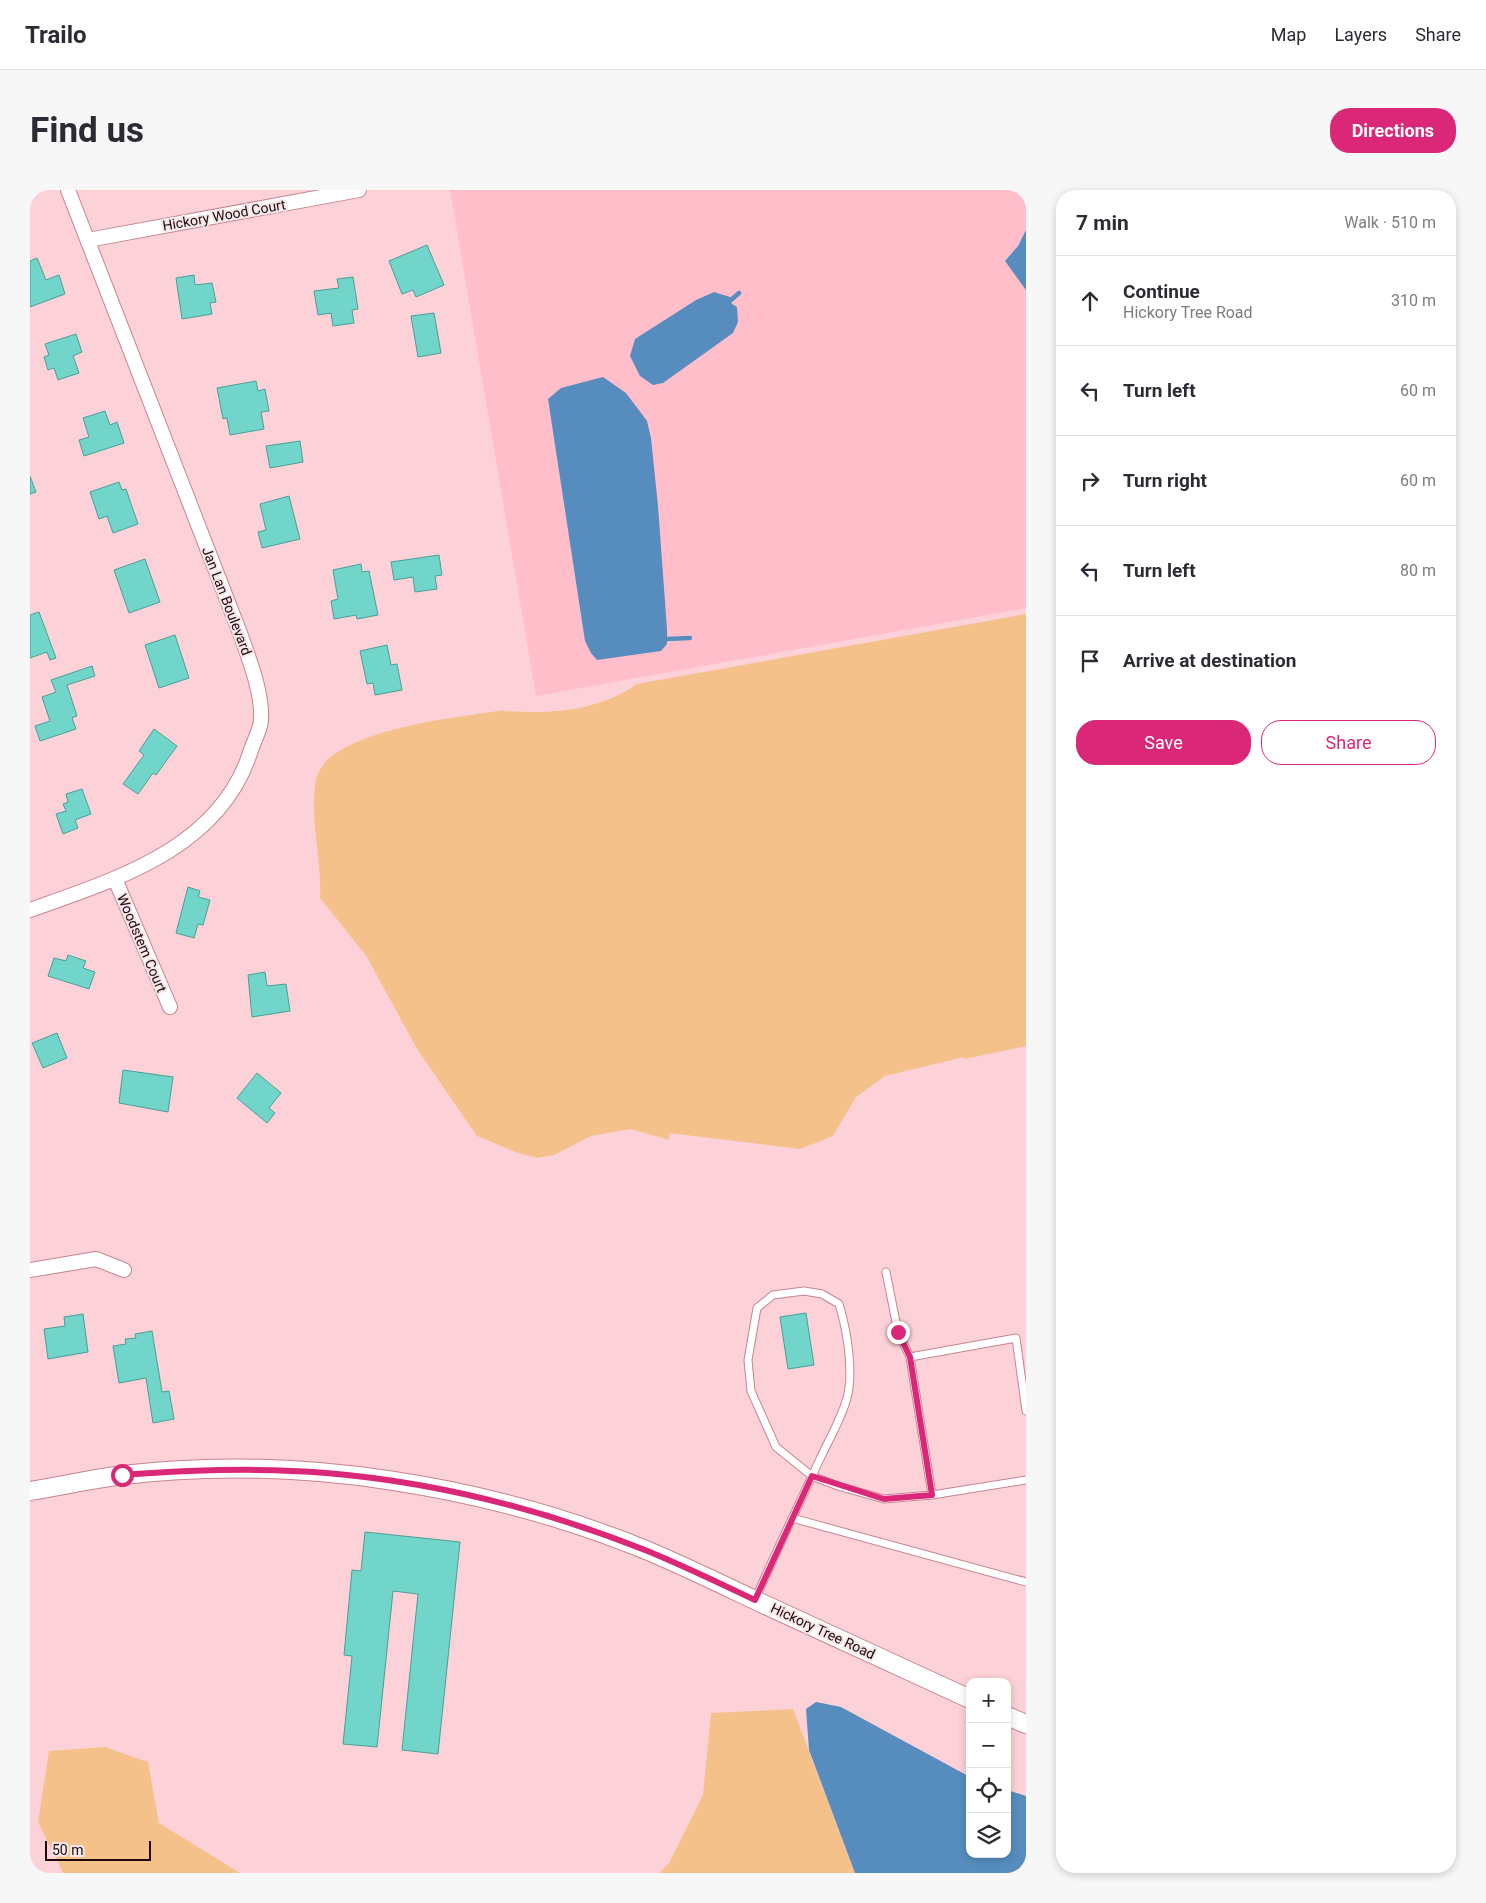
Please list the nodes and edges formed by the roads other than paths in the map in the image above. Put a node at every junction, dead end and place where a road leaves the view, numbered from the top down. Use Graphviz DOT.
graph roads {
  1 [pos="68,190"];
  2 [pos="359,190"];
  3 [pos="88,240"];
  4 [pos="115,880"];
  5 [pos="30,910"];
  6 [pos="170,1008"];
  7 [pos="30,1270"];
  8 [pos="124,1270"];
  9 [pos="886,1272"];
  10 [pos="910,1357"];
  11 [pos="1026,1411"];
  12 [pos="812,1476"];
  13 [pos="1026,1480"];
  14 [pos="30,1491"];
  15 [pos="932,1495"];
  16 [pos="792,1518"];
  17 [pos="1026,1582"];
  18 [pos="755,1600"];
  19 [pos="966,1696"];
  20 [pos="1011,1718"];
  21 [pos="1026,1724"];
  1 -- 3 [label="street, Jan Lan Boulevard"];
  2 -- 3 [label="street, Hickory Wood Court"];
  3 -- 4 [label="street, Jan Lan Boulevard"];
  4 -- 5 [label="street, Jan Lan Boulevard"];
  4 -- 6 [label="street, Woodstem Court"];
  7 -- 8 [label="street"];
  9 -- 10 [label="lane"];
  10 -- 11 [label="lane"];
  10 -- 15 [label="lane"];
  12 -- 12 [label="lane"];
  12 -- 15 [label="lane"];
  12 -- 16 [label="lane"];
  13 -- 15 [label="lane"];
  14 -- 18 [label="street, Hickory Tree Road"];
  16 -- 17 [label="lane"];
  16 -- 18 [label="lane"];
  18 -- 19 [label="street, Hickory Tree Road"];
  20 -- 21 [label="street"];
}
